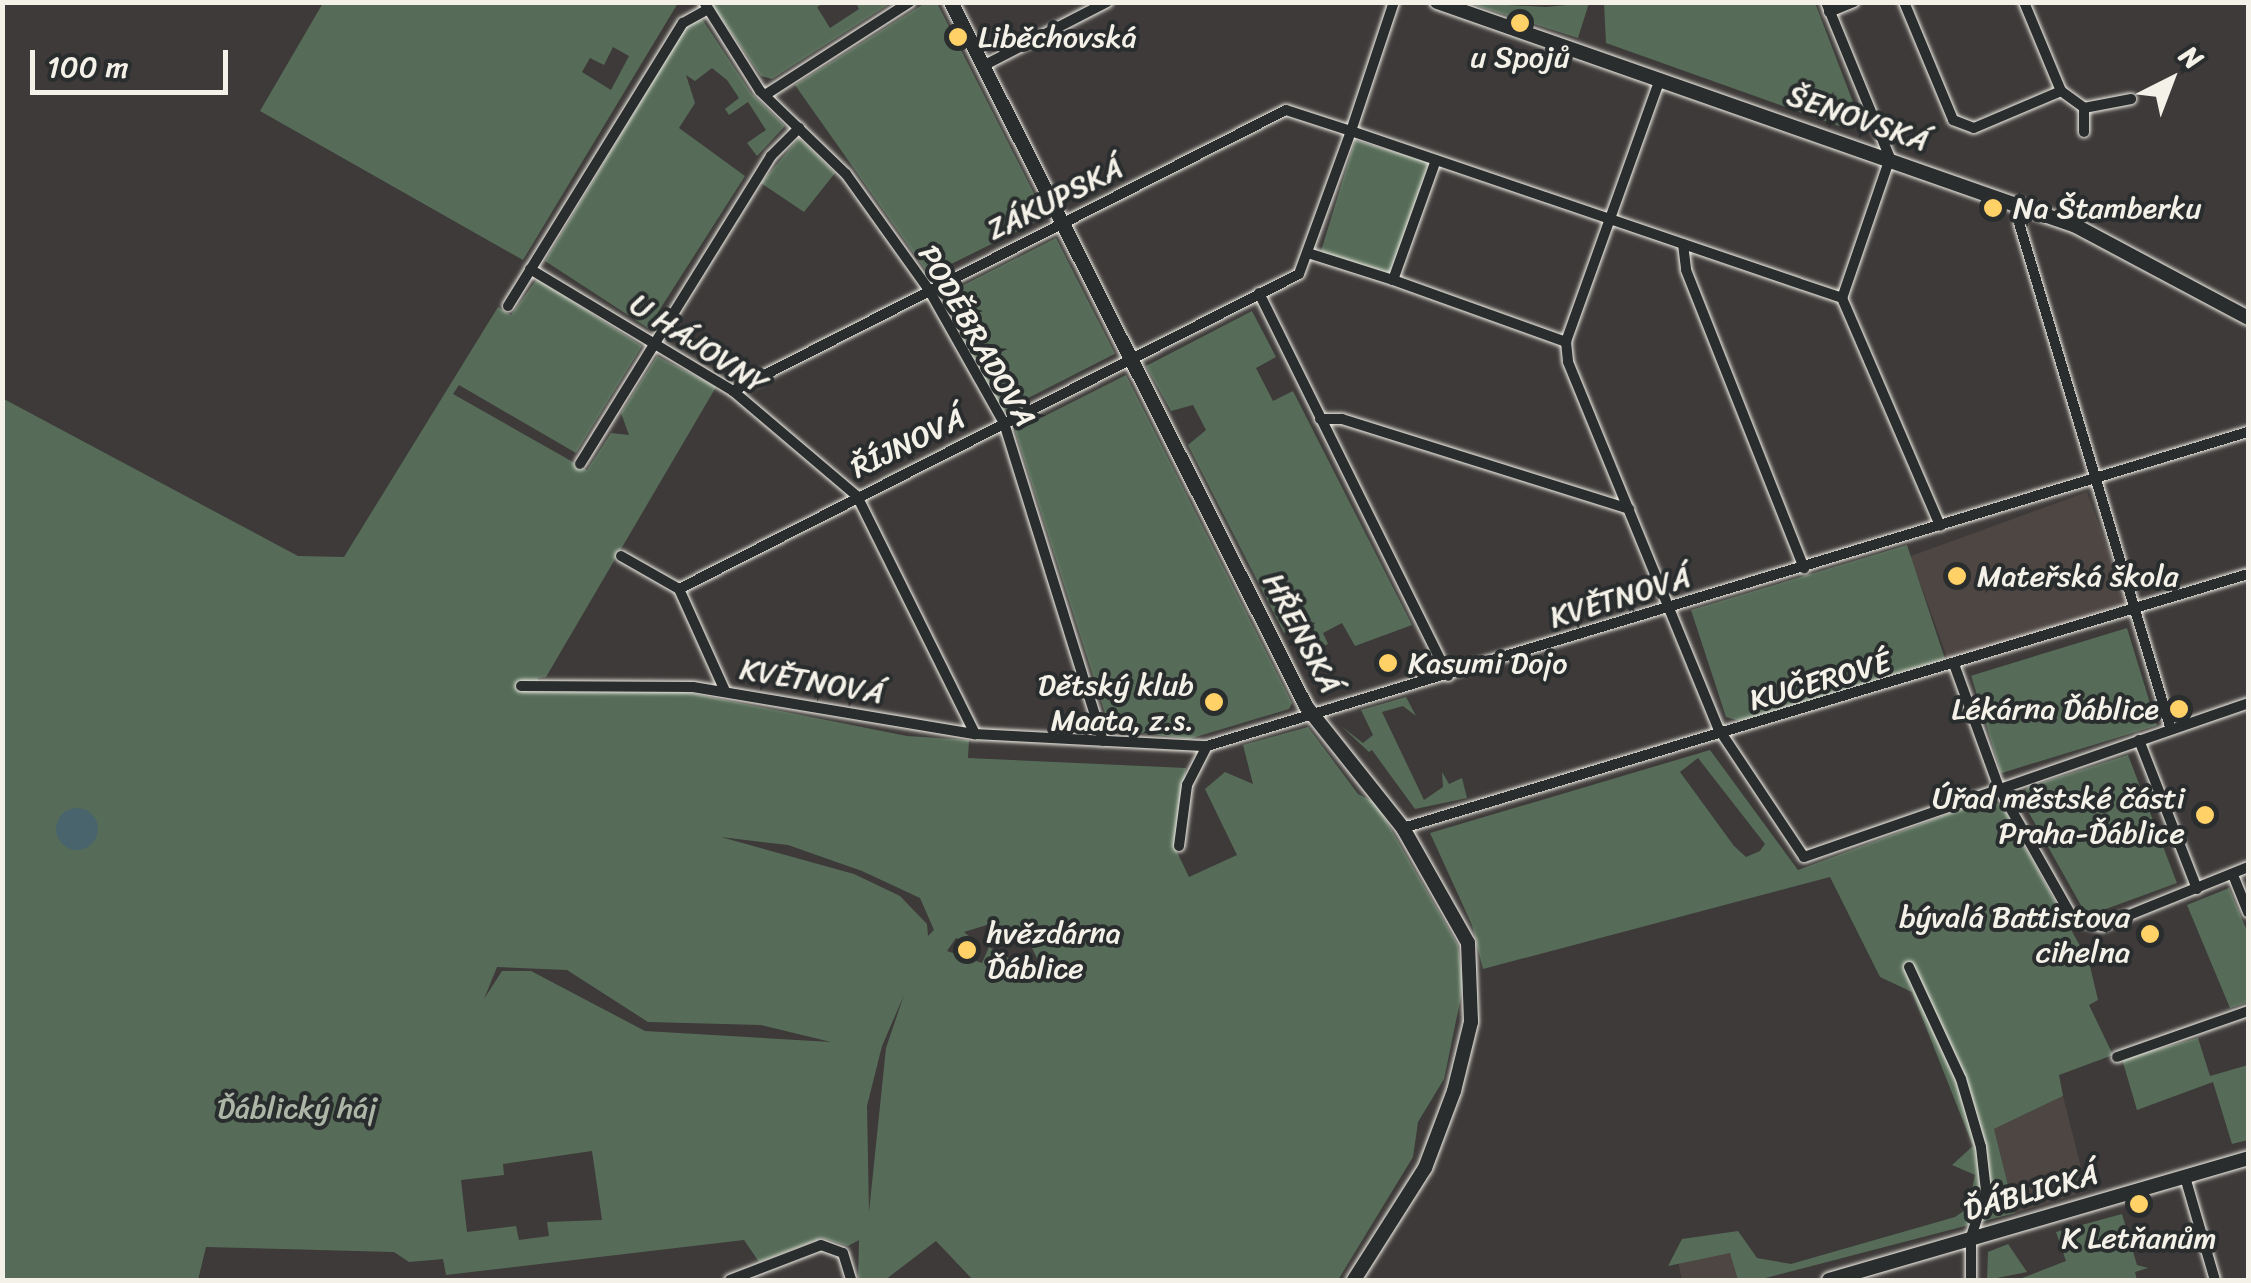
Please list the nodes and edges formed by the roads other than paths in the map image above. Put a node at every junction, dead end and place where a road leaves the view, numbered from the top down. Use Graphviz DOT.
graph roads {
  1 [pos="910,2"];
  2 [pos="951,2"];
  3 [pos="1107,2"];
  4 [pos="1394,2"];
  5 [pos="1436,2"];
  6 [pos="1854,2"];
  7 [pos="1904,2"];
  8 [pos="2024,2"];
  9 [pos="705,6"];
  10 [pos="1828,7"];
  11 [pos="983,66"];
  12 [pos="1660,79"];
  13 [pos="2062,91"];
  14 [pos="765,95"];
  15 [pos="2131,100"];
  16 [pos="2084,108"];
  17 [pos="800,128"];
  18 [pos="1351,131"];
  19 [pos="2084,132"];
  20 [pos="1890,158"];
  21 [pos="1436,160"];
  22 [pos="1612,221"];
  23 [pos="1063,223"];
  24 [pos="2020,223"];
  25 [pos="1683,244"];
  26 [pos="1311,254"];
  27 [pos="530,270"];
  28 [pos="1392,280"];
  29 [pos="928,290"];
  30 [pos="1259,293"];
  31 [pos="1842,298"];
  32 [pos="508,306"];
  33 [pos="2248,318"];
  34 [pos="654,341"];
  35 [pos="1566,342"];
  36 [pos="1131,358"];
  37 [pos="733,390"];
  38 [pos="1320,419"];
  39 [pos="1004,424"];
  40 [pos="2248,432"];
  41 [pos="580,464"];
  42 [pos="2091,480"];
  43 [pos="858,496"];
  44 [pos="1630,509"];
  45 [pos="1940,526"];
  46 [pos="621,556"];
  47 [pos="1804,568"];
  48 [pos="2248,574"];
  49 [pos="679,588"];
  50 [pos="1671,608"];
  51 [pos="2134,614"];
  52 [pos="1956,667"];
  53 [pos="1448,676"];
  54 [pos="520,686"];
  55 [pos="725,691"];
  56 [pos="2248,704"];
  57 [pos="1313,715"];
  58 [pos="2170,730"];
  59 [pos="975,734"];
  60 [pos="1723,736"];
  61 [pos="2140,740"];
  62 [pos="1103,741"];
  63 [pos="1207,746"];
  64 [pos="1999,788"];
  65 [pos="1403,828"];
  66 [pos="1179,846"];
  67 [pos="2248,867"];
  68 [pos="2233,874"];
  69 [pos="2197,888"];
  70 [pos="2248,912"];
  71 [pos="1909,967"];
  72 [pos="2248,1011"];
  73 [pos="2117,1057"];
  74 [pos="2248,1158"];
  75 [pos="2184,1178"];
  76 [pos="1971,1237"];
  77 [pos="730,1280"];
  78 [pos="851,1280"];
  79 [pos="1354,1280"];
  80 [pos="1830,1280"];
  81 [pos="1971,1280"];
  82 [pos="2215,1280"];
  1 -- 14 [label="street"];
  2 -- 11 [label="street, HŘENSKÁ"];
  3 -- 11 [label="street"];
  4 -- 18 [label="street"];
  5 -- 12 [label="street, ŠENOVSKÁ"];
  6 -- 10 [label="street"];
  7 -- 13 [label="street"];
  8 -- 13 [label="street"];
  9 -- 14 [label="street, PODĚBRADOVA"];
  9 -- 27 [label="street"];
  10 -- 20 [label="street"];
  11 -- 23 [label="street, HŘENSKÁ"];
  12 -- 20 [label="street, ŠENOVSKÁ"];
  12 -- 22 [label="street"];
  13 -- 16 [label="street"];
  14 -- 17 [label="street, PODĚBRADOVA"];
  15 -- 16 [label="street"];
  16 -- 19 [label="street"];
  17 -- 29 [label="street, PODĚBRADOVA"];
  17 -- 34 [label="street"];
  18 -- 21 [label="street, ZÁKUPSKÁ"];
  18 -- 23 [label="street, ZÁKUPSKÁ"];
  18 -- 26 [label="street"];
  20 -- 31 [label="street"];
  20 -- 33 [label="street, ŠENOVSKÁ"];
  21 -- 22 [label="street, ZÁKUPSKÁ"];
  21 -- 28 [label="street"];
  22 -- 25 [label="street, ZÁKUPSKÁ"];
  22 -- 35 [label="street"];
  23 -- 29 [label="street, ZÁKUPSKÁ"];
  23 -- 36 [label="street, HŘENSKÁ"];
  24 -- 42 [label="street"];
  25 -- 31 [label="street, ZÁKUPSKÁ"];
  25 -- 47 [label="street"];
  26 -- 28 [label="street"];
  26 -- 30 [label="street, ŘÍJNOVÁ"];
  27 -- 32 [label="street"];
  27 -- 34 [label="street, U HÁJOVNY"];
  28 -- 35 [label="street"];
  29 -- 37 [label="street, ZÁKUPSKÁ"];
  29 -- 39 [label="street, PODĚBRADOVA"];
  30 -- 36 [label="street, ŘÍJNOVÁ"];
  30 -- 38 [label="street"];
  31 -- 45 [label="street"];
  34 -- 37 [label="street, U HÁJOVNY"];
  34 -- 41 [label="street"];
  35 -- 44 [label="street"];
  36 -- 39 [label="street, ŘÍJNOVÁ"];
  36 -- 57 [label="street, HŘENSKÁ"];
  37 -- 43 [label="street, U HÁJOVNY"];
  38 -- 44 [label="street"];
  38 -- 53 [label="street"];
  39 -- 43 [label="street, ŘÍJNOVÁ"];
  39 -- 62 [label="street, PODĚBRADOVA"];
  40 -- 42 [label="street, KVĚTNOVÁ"];
  42 -- 45 [label="street, KVĚTNOVÁ"];
  42 -- 51 [label="street"];
  43 -- 49 [label="street, ŘÍJNOVÁ"];
  43 -- 59 [label="street, U HÁJOVNY"];
  44 -- 50 [label="street"];
  45 -- 47 [label="street, KVĚTNOVÁ"];
  46 -- 49 [label="street"];
  47 -- 50 [label="street, KVĚTNOVÁ"];
  48 -- 51 [label="street, KUČEROVÉ"];
  49 -- 55 [label="street"];
  50 -- 53 [label="street, KVĚTNOVÁ"];
  50 -- 60 [label="street"];
  51 -- 52 [label="street, KUČEROVÉ"];
  51 -- 58 [label="street"];
  52 -- 60 [label="street, KUČEROVÉ"];
  52 -- 64 [label="street"];
  53 -- 57 [label="street, KVĚTNOVÁ"];
  54 -- 55 [label="street, KVĚTNOVÁ"];
  55 -- 59 [label="street, KVĚTNOVÁ"];
  56 -- 58 [label="street"];
  57 -- 63 [label="street, KVĚTNOVÁ"];
  57 -- 65 [label="street, HŘENSKÁ"];
  58 -- 61 [label="street"];
  59 -- 62 [label="street, KVĚTNOVÁ"];
  60 -- 64 [label="street"];
  60 -- 65 [label="street, KUČEROVÉ"];
  61 -- 64 [label="street"];
  61 -- 69 [label="street"];
  62 -- 63 [label="street, KVĚTNOVÁ"];
  63 -- 66 [label="street"];
  64 -- 69 [label="street"];
  65 -- 79 [label="street, HŘENSKÁ"];
  67 -- 68 [label="street"];
  68 -- 69 [label="street"];
  68 -- 70 [label="street"];
  71 -- 76 [label="street"];
  72 -- 73 [label="street"];
  74 -- 75 [label="street, ĎÁBLICKÁ"];
  75 -- 76 [label="street, ĎÁBLICKÁ"];
  75 -- 82 [label="street"];
  76 -- 80 [label="street, ĎÁBLICKÁ"];
  76 -- 81 [label="street"];
  77 -- 78 [label="street"];
}
